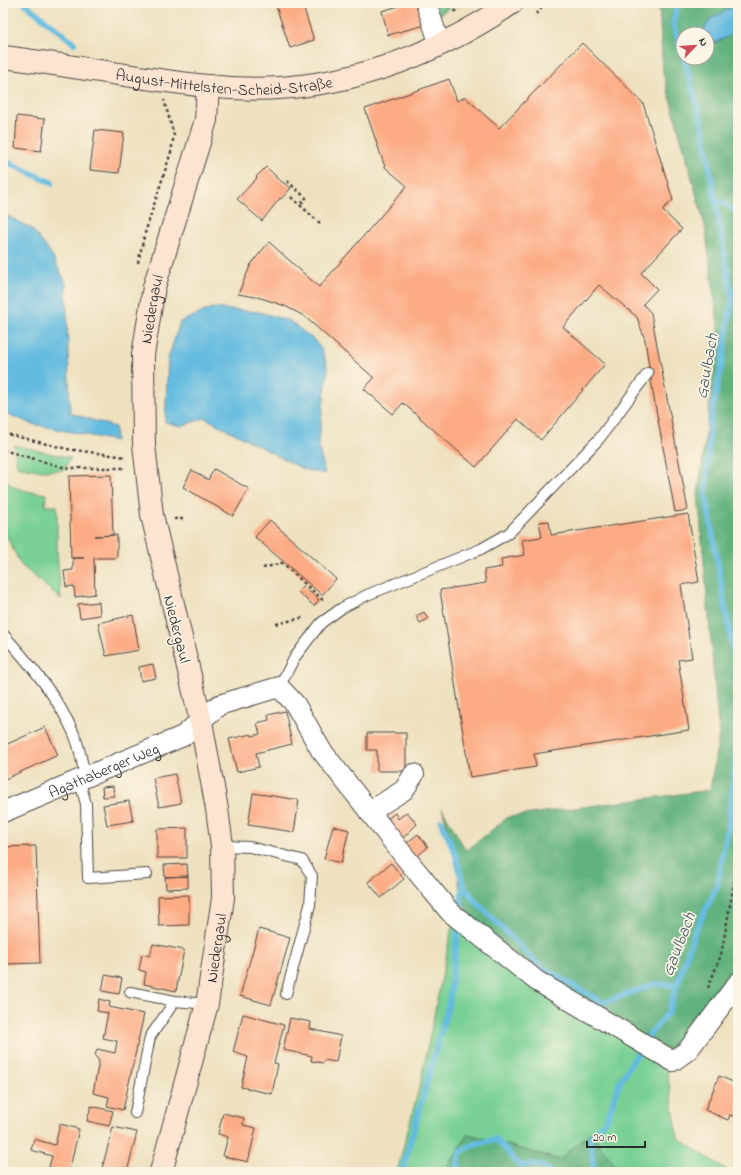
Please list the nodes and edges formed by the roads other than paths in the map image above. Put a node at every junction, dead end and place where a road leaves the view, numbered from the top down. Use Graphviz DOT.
graph roads {
  1 [pos="426,3"];
  2 [pos="512,3"];
  3 [pos="440,44"];
  4 [pos="3,57"];
  5 [pos="208,86"];
  6 [pos="648,373"];
  7 [pos="3,634"];
  8 [pos="279,687"];
  9 [pos="201,722"];
  10 [pos="414,774"];
  11 [pos="82,778"];
  12 [pos="3,812"];
  13 [pos="369,812"];
  14 [pos="222,846"];
  15 [pos="147,874"];
  16 [pos="738,983"];
  17 [pos="130,992"];
  18 [pos="286,994"];
  19 [pos="175,1001"];
  20 [pos="207,1004"];
  21 [pos="135,1113"];
  22 [pos="162,1172"];
  1 -- 3 [label="street"];
  2 -- 3 [label="main road, August-Mittelsten-Scheid-Straße"];
  3 -- 5 [label="main road, August-Mittelsten-Scheid-Straße"];
  4 -- 5 [label="main road, August-Mittelsten-Scheid-Straße"];
  5 -- 9 [label="main road, Niedergaul"];
  6 -- 8 [label="lane"];
  7 -- 11 [label="lane"];
  8 -- 9 [label="street, Agathaberger Weg"];
  8 -- 13 [label="street"];
  9 -- 11 [label="street, Agathaberger Weg"];
  9 -- 14 [label="main road, Niedergaul"];
  10 -- 13 [label="street"];
  11 -- 12 [label="street, Agathaberger Weg"];
  11 -- 15 [label="lane"];
  13 -- 16 [label="street"];
  14 -- 18 [label="lane"];
  14 -- 20 [label="main road, Niedergaul"];
  17 -- 19 [label="lane"];
  19 -- 20 [label="lane"];
  19 -- 21 [label="lane"];
  20 -- 22 [label="main road, Niedergaul"];
}
